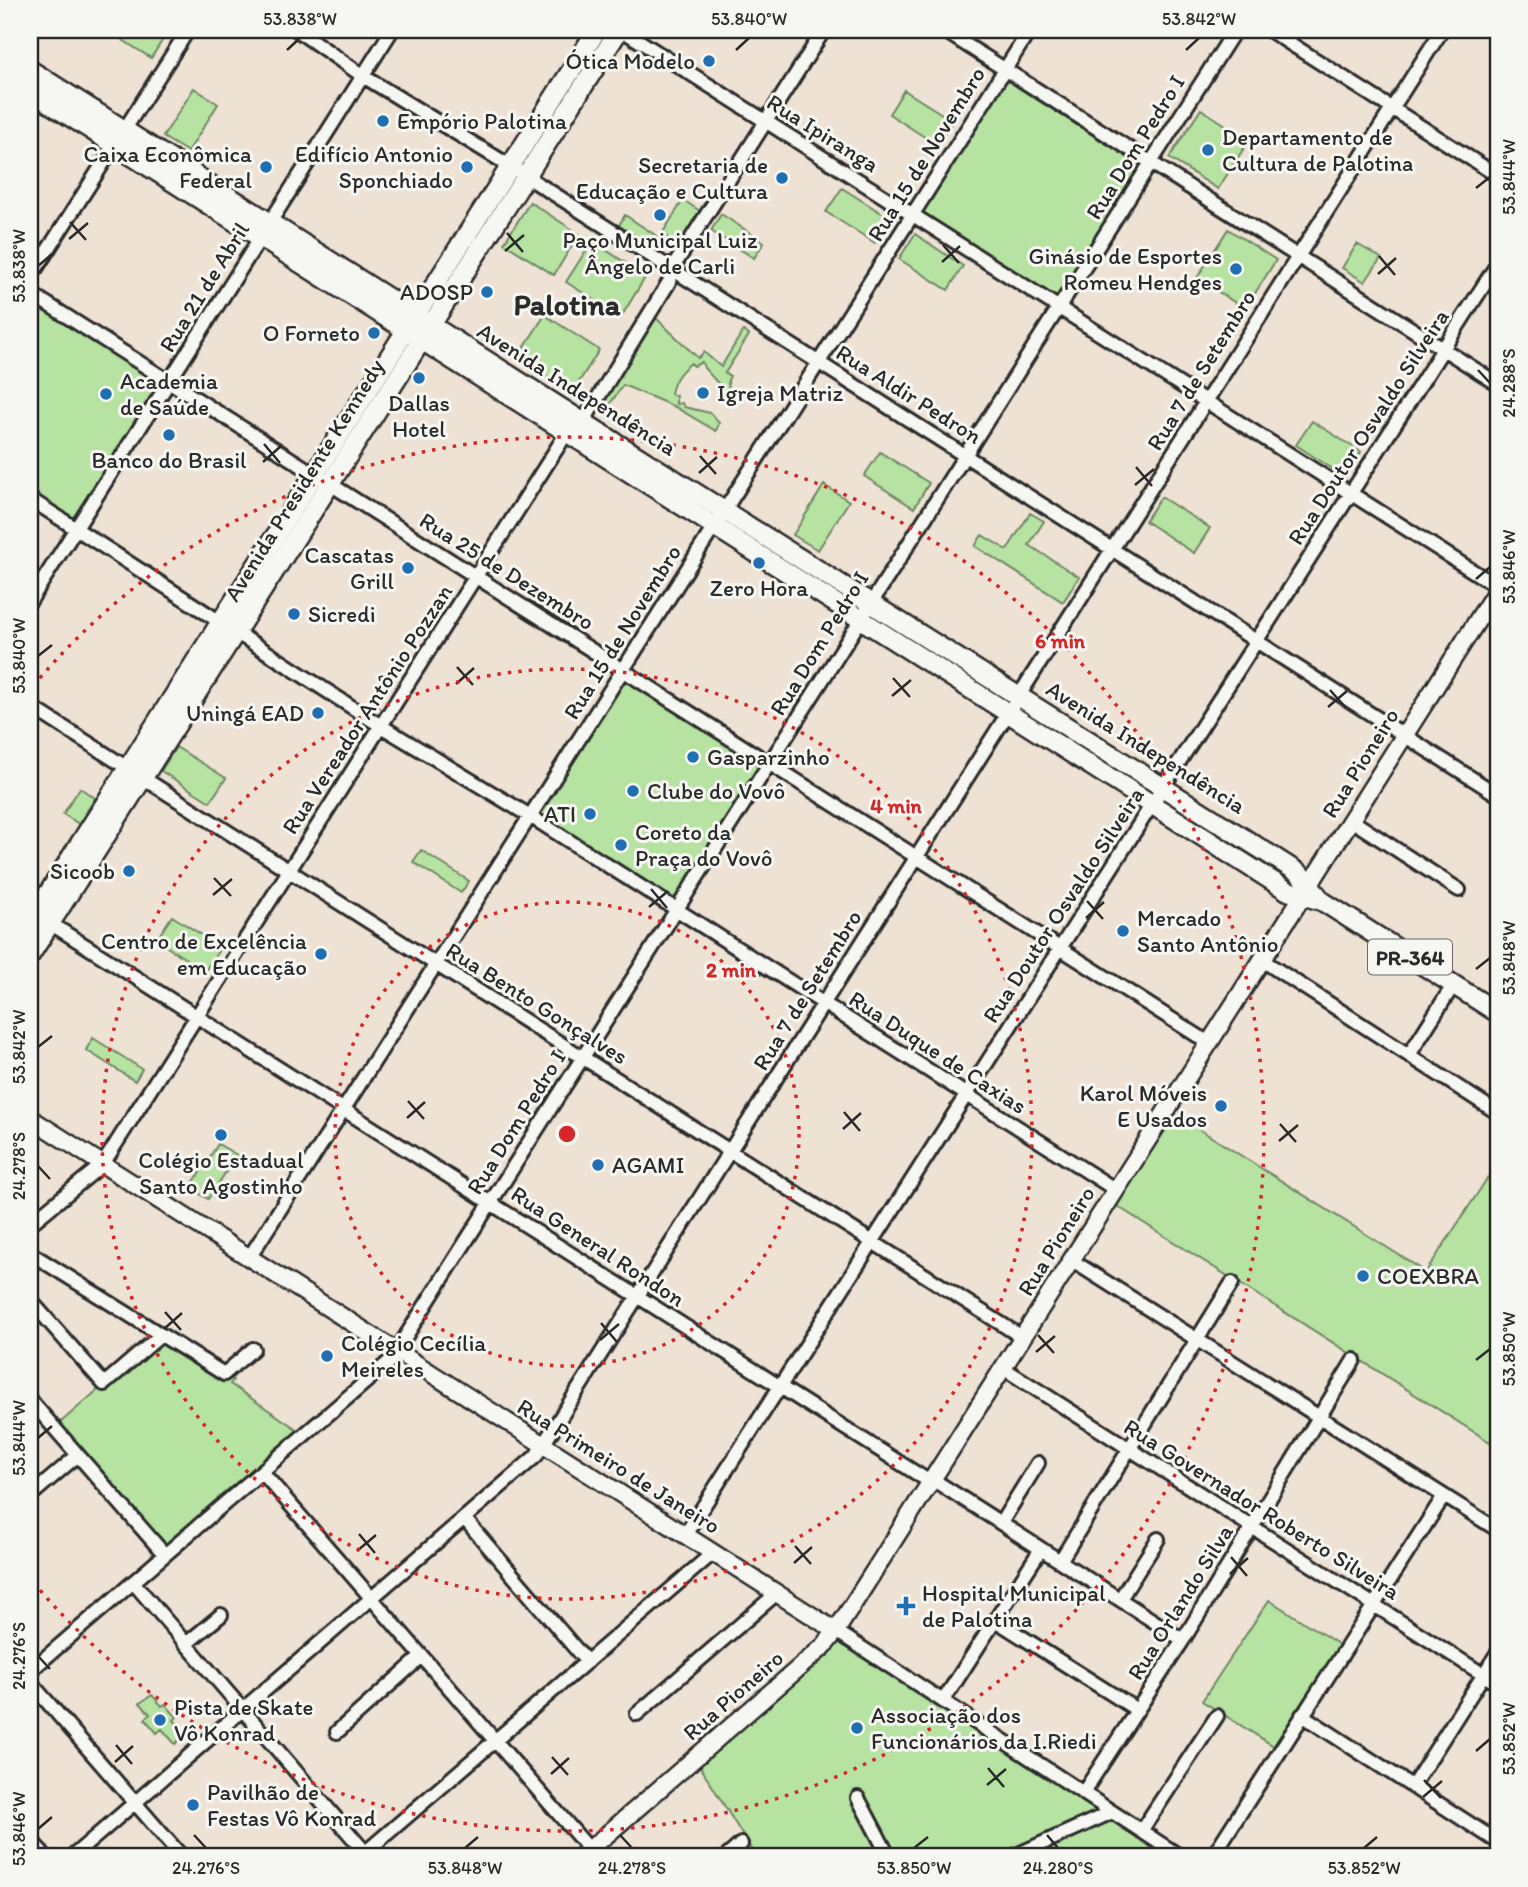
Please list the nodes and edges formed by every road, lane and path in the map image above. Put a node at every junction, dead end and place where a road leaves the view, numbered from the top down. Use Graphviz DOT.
graph roads {
  1 [pos="188,30"];
  2 [pos="297,30"];
  3 [pos="392,30"];
  4 [pos="597,30"];
  5 [pos="620,30"];
  6 [pos="824,30"];
  7 [pos="943,30"];
  8 [pos="1030,30"];
  9 [pos="1235,30"];
  10 [pos="1269,30"];
  11 [pos="1442,30"];
  12 [pos="1005,69"];
  13 [pos="30,70"];
  14 [pos="363,76"];
  15 [pos="30,91"];
  16 [pos="1392,108"];
  17 [pos="766,121"];
  18 [pos="119,138"];
  19 [pos="1150,162"];
  20 [pos="518,171"];
  21 [pos="1498,176"];
  22 [pos="912,215"];
  23 [pos="270,223"];
  24 [pos="260,239"];
  25 [pos="459,247"];
  26 [pos="475,256"];
  27 [pos="1298,256"];
  28 [pos="1498,262"];
  29 [pos="672,269"];
  30 [pos="30,278"];
  31 [pos="339,278"];
  32 [pos="30,293"];
  33 [pos="1058,307"];
  34 [pos="415,316"];
  35 [pos="431,326"];
  36 [pos="405,331"];
  37 [pos="421,341"];
  38 [pos="1443,349"];
  39 [pos="819,362"];
  40 [pos="500,370"];
  41 [pos="170,381"];
  42 [pos="1498,384"];
  43 [pos="491,386"];
  44 [pos="362,400"];
  45 [pos="1206,401"];
  46 [pos="377,410"];
  47 [pos="583,422"];
  48 [pos="566,434"];
  49 [pos="965,455"];
  50 [pos="323,478"];
  51 [pos="1351,494"];
  52 [pos="30,499"];
  53 [pos="723,511"];
  54 [pos="714,527"];
  55 [pos="76,529"];
  56 [pos="1112,549"];
  57 [pos="477,576"];
  58 [pos="1498,588"];
  59 [pos="30,601"];
  60 [pos="870,603"];
  61 [pos="859,620"];
  62 [pos="228,627"];
  63 [pos="1257,641"];
  64 [pos="623,670"];
  65 [pos="1019,696"];
  66 [pos="30,706"];
  67 [pos="1008,713"];
  68 [pos="381,726"];
  69 [pos="1405,735"];
  70 [pos="769,762"];
  71 [pos="128,768"];
  72 [pos="143,778"];
  73 [pos="1163,787"];
  74 [pos="1498,795"];
  75 [pos="1152,805"];
  76 [pos="530,816"];
  77 [pos="1351,820"];
  78 [pos="917,856"];
  79 [pos="289,870"];
  80 [pos="1306,890"];
  81 [pos="1460,890"];
  82 [pos="676,909"];
  83 [pos="36,917"];
  84 [pos="1060,948"];
  85 [pos="30,956"];
  86 [pos="1262,960"];
  87 [pos="436,964"];
  88 [pos="1454,985"];
  89 [pos="823,1003"];
  90 [pos="1498,1013"];
  91 [pos="197,1016"];
  92 [pos="1209,1043"];
  93 [pos="1409,1055"];
  94 [pos="582,1056"];
  95 [pos="967,1095"];
  96 [pos="344,1109"];
  97 [pos="1498,1113"];
  98 [pos="30,1118"];
  99 [pos="730,1151"];
  100 [pos="103,1164"];
  101 [pos="1116,1190"];
  102 [pos="490,1202"];
  103 [pos="30,1224"];
  104 [pos="873,1242"];
  105 [pos="30,1254"];
  106 [pos="249,1258"];
  107 [pos="1071,1260"];
  108 [pos="1232,1283"];
  109 [pos="637,1296"];
  110 [pos="30,1300"];
  111 [pos="161,1335"];
  112 [pos="1023,1337"];
  113 [pos="1196,1341"];
  114 [pos="253,1349"];
  115 [pos="393,1356"];
  116 [pos="1354,1360"];
  117 [pos="1003,1368"];
  118 [pos="780,1387"];
  119 [pos="30,1400"];
  120 [pos="1320,1417"];
  121 [pos="543,1445"];
  122 [pos="1129,1449"];
  123 [pos="78,1455"];
  124 [pos="1038,1463"];
  125 [pos="262,1472"];
  126 [pos="931,1480"];
  127 [pos="30,1496"];
  128 [pos="1444,1496"];
  129 [pos="464,1518"];
  130 [pos="1001,1523"];
  131 [pos="1253,1527"];
  132 [pos="1498,1530"];
  133 [pos="685,1535"];
  134 [pos="1158,1539"];
  135 [pos="1041,1549"];
  136 [pos="713,1553"];
  137 [pos="165,1555"];
  138 [pos="1060,1561"];
  139 [pos="133,1582"];
  140 [pos="777,1593"];
  141 [pos="372,1598"];
  142 [pos="1120,1599"];
  143 [pos="1374,1605"];
  144 [pos="221,1615"];
  145 [pos="995,1620"];
  146 [pos="836,1631"];
  147 [pos="1183,1640"];
  148 [pos="186,1644"];
  149 [pos="1498,1652"];
  150 [pos="422,1656"];
  151 [pos="587,1662"];
  152 [pos="30,1671"];
  153 [pos="1484,1675"];
  154 [pos="30,1682"];
  155 [pos="1498,1684"];
  156 [pos="943,1701"];
  157 [pos="243,1710"];
  158 [pos="1137,1710"];
  159 [pos="637,1714"];
  160 [pos="1302,1715"];
  161 [pos="1217,1716"];
  162 [pos="337,1732"];
  163 [pos="496,1741"];
  164 [pos="1412,1787"];
  165 [pos="1083,1793"];
  166 [pos="859,1798"];
  167 [pos="135,1803"];
  168 [pos="1112,1812"];
  169 [pos="1141,1831"];
  170 [pos="30,1839"];
  171 [pos="1498,1842"];
  172 [pos="741,1844"];
  173 [pos="585,1853"];
  174 [pos="363,1855"];
  175 [pos="46,1857"];
  176 [pos="72,1857"];
  177 [pos="182,1857"];
  178 [pos="726,1857"];
  179 [pos="888,1857"];
  180 [pos="1012,1857"];
  181 [pos="1181,1857"];
  182 [pos="1212,1857"];
  1 -- 18 [label="street"];
  2 -- 14 [label="street, Rua Aldir Pedron"];
  3 -- 14 [label="street, Rua 21 de Abril"];
  4 -- 20 [label="main road, Avenida Presidente Kennedy"];
  5 -- 17 [label="street, Rua Ipiranga"];
  5 -- 20 [label="main road, Avenida Presidente Kennedy"];
  6 -- 17 [label="street, Rua Vereador Antônio Pozzan"];
  7 -- 12 [label="street"];
  8 -- 12 [label="street, Rua 15 de Novembro"];
  9 -- 19 [label="street, Rua Dom Pedro I"];
  10 -- 16 [label="street"];
  11 -- 16 [label="street, Rua 7 de Setembro"];
  12 -- 19 [label="street"];
  12 -- 22 [label="street, Rua 15 de Novembro"];
  13 -- 18 [label="main road, Avenida Independência"];
  14 -- 20 [label="street, Rua Aldir Pedron"];
  14 -- 23 [label="street, Rua 21 de Abril"];
  15 -- 18 [label="main road, Avenida Independência"];
  16 -- 21 [label="street"];
  16 -- 27 [label="street, Rua 7 de Setembro"];
  17 -- 22 [label="street, Rua Ipiranga"];
  17 -- 29 [label="street, Rua Vereador Antônio Pozzan"];
  18 -- 23 [label="main road, Avenida Independência"];
  18 -- 24 [label="main road, Avenida Independência"];
  18 -- 30 [label="street"];
  19 -- 27 [label="street"];
  19 -- 33 [label="street, Rua Dom Pedro I"];
  20 -- 25 [label="main road, Avenida Presidente Kennedy"];
  20 -- 26 [label="main road, Avenida Presidente Kennedy"];
  20 -- 29 [label="street, Rua Aldir Pedron"];
  22 -- 33 [label="street, Rua Ipiranga"];
  22 -- 39 [label="street, Rua 15 de Novembro"];
  23 -- 24 [label="street, Rua 21 de Abril"];
  23 -- 31 [label="main road, Avenida Independência"];
  24 -- 31 [label="main road, Avenida Independência"];
  24 -- 41 [label="street, Rua 21 de Abril"];
  25 -- 26 [label="main road"];
  25 -- 34 [label="main road, Avenida Presidente Kennedy"];
  26 -- 35 [label="main road, Avenida Presidente Kennedy"];
  27 -- 38 [label="street"];
  27 -- 45 [label="street, Rua 7 de Setembro"];
  28 -- 38 [label="street, Rua Doutor Osvaldo Silveira"];
  29 -- 39 [label="street, Rua Aldir Pedron"];
  29 -- 47 [label="street, Rua Vereador Antônio Pozzan"];
  31 -- 34 [label="main road, Avenida Independência"];
  31 -- 36 [label="main road, Avenida Independência"];
  32 -- 41 [label="street, Rua 25 de Dezembro"];
  33 -- 45 [label="street, Rua Ipiranga"];
  33 -- 49 [label="street, Rua Dom Pedro I"];
  34 -- 35 [label="main road, Avenida Independência"];
  34 -- 36 [label="main road, Avenida Presidente Kennedy"];
  35 -- 37 [label="main road, Avenida Presidente Kennedy"];
  35 -- 40 [label="main road, Avenida Independência"];
  36 -- 37 [label="main road, Avenida Independência"];
  36 -- 44 [label="main road, Avenida Presidente Kennedy"];
  37 -- 43 [label="main road, Avenida Independência"];
  37 -- 46 [label="main road, Avenida Presidente Kennedy"];
  38 -- 42 [label="street"];
  38 -- 51 [label="street, Rua Doutor Osvaldo Silveira"];
  39 -- 49 [label="street, Rua Aldir Pedron"];
  39 -- 53 [label="street, Rua 15 de Novembro"];
  40 -- 43 [label="main road"];
  40 -- 47 [label="main road, Avenida Independência"];
  41 -- 50 [label="street, Rua 25 de Dezembro"];
  41 -- 55 [label="street, Rua 21 de Abril"];
  43 -- 48 [label="main road, Avenida Independência"];
  44 -- 46 [label="main road"];
  44 -- 50 [label="main road, Avenida Presidente Kennedy"];
  45 -- 51 [label="street, Rua Ipiranga"];
  45 -- 56 [label="street, Rua 7 de Setembro"];
  46 -- 50 [label="main road, Avenida Presidente Kennedy"];
  47 -- 48 [label="street, Rua Vereador Antônio Pozzan"];
  47 -- 53 [label="main road, Avenida Independência"];
  48 -- 54 [label="main road, Avenida Independência"];
  48 -- 57 [label="street, Rua Vereador Antônio Pozzan"];
  49 -- 56 [label="street, Rua Aldir Pedron"];
  49 -- 60 [label="street, Rua Dom Pedro I"];
  50 -- 57 [label="street, Rua 25 de Dezembro"];
  50 -- 62 [label="main road, Avenida Presidente Kennedy"];
  51 -- 58 [label="street, Rua Ipiranga"];
  51 -- 63 [label="street, Rua Doutor Osvaldo Silveira"];
  52 -- 55 [label="street, Rua Duque de Caxias"];
  53 -- 54 [label="street, Rua 15 de Novembro"];
  53 -- 60 [label="main road, Avenida Independência"];
  54 -- 61 [label="main road, Avenida Independência"];
  54 -- 64 [label="street, Rua 15 de Novembro"];
  55 -- 59 [label="street, Rua 21 de Abril"];
  55 -- 62 [label="street, Rua Duque de Caxias"];
  56 -- 63 [label="street, Rua Aldir Pedron"];
  56 -- 65 [label="street, Rua 7 de Setembro"];
  57 -- 64 [label="street, Rua 25 de Dezembro"];
  57 -- 68 [label="street, Rua Vereador Antônio Pozzan"];
  58 -- 69 [label="street, Rua Pioneiro"];
  60 -- 61 [label="street, Rua Dom Pedro I"];
  60 -- 65 [label="main road, Avenida Independência"];
  61 -- 67 [label="main road, Avenida Independência"];
  61 -- 70 [label="street, Rua Dom Pedro I"];
  62 -- 68 [label="street, Rua Duque de Caxias"];
  62 -- 71 [label="main road, Avenida Presidente Kennedy"];
  62 -- 72 [label="main road, Avenida Presidente Kennedy"];
  63 -- 69 [label="street, Rua Aldir Pedron"];
  63 -- 73 [label="street, Rua Doutor Osvaldo Silveira"];
  64 -- 70 [label="street, Rua 25 de Dezembro"];
  64 -- 76 [label="street, Rua 15 de Novembro"];
  65 -- 67 [label="street, Rua 7 de Setembro"];
  65 -- 73 [label="main road, Avenida Independência"];
  66 -- 71 [label="street, Rua Bento Gonçalves"];
  67 -- 75 [label="main road, Avenida Independência"];
  67 -- 78 [label="street, Rua 7 de Setembro"];
  68 -- 76 [label="street, Rua Duque de Caxias"];
  68 -- 79 [label="street, Rua Vereador Antônio Pozzan"];
  69 -- 74 [label="street, Rua Aldir Pedron"];
  69 -- 77 [label="street, Rua Pioneiro"];
  70 -- 78 [label="street, Rua 25 de Dezembro"];
  70 -- 82 [label="street, Rua Dom Pedro I"];
  71 -- 72 [label="street, Rua Bento Gonçalves"];
  71 -- 83 [label="main road, Avenida Presidente Kennedy"];
  72 -- 79 [label="street, Rua Bento Gonçalves"];
  72 -- 83 [label="main road, Avenida Presidente Kennedy"];
  73 -- 75 [label="street, Rua Doutor Osvaldo Silveira"];
  73 -- 80 [label="main road, Avenida Independência"];
  75 -- 80 [label="main road, Avenida Independência"];
  75 -- 84 [label="street, Rua Doutor Osvaldo Silveira"];
  76 -- 82 [label="street, Rua Duque de Caxias"];
  76 -- 87 [label="street, Rua 15 de Novembro"];
  77 -- 80 [label="street, Rua Pioneiro"];
  77 -- 81 [label="street"];
  78 -- 84 [label="street, Rua 25 de Dezembro"];
  78 -- 89 [label="street, Rua 7 de Setembro"];
  79 -- 87 [label="street, Rua Bento Gonçalves"];
  79 -- 91 [label="street, Rua Vereador Antônio Pozzan"];
  80 -- 86 [label="street, Rua Pioneiro"];
  80 -- 88 [label="main road, PR-364"];
  82 -- 89 [label="street, Rua Duque de Caxias"];
  82 -- 94 [label="street, Rua Dom Pedro I"];
  83 -- 85 [label="main road, Avenida Presidente Kennedy"];
  83 -- 91 [label="street, Rua General Rondon"];
  84 -- 92 [label="street, Rua 25 de Dezembro"];
  84 -- 95 [label="street, Rua Doutor Osvaldo Silveira"];
  86 -- 92 [label="street, Rua Pioneiro"];
  86 -- 93 [label="street"];
  87 -- 94 [label="street, Rua Bento Gonçalves"];
  87 -- 96 [label="street, Rua 15 de Novembro"];
  88 -- 90 [label="main road, PR-364"];
  88 -- 93 [label="street"];
  89 -- 95 [label="street, Rua Duque de Caxias"];
  89 -- 99 [label="street, Rua 7 de Setembro"];
  91 -- 96 [label="street, Rua General Rondon"];
  91 -- 100 [label="street, Rua Vereador Antônio Pozzan"];
  92 -- 101 [label="street, Rua Pioneiro"];
  93 -- 97 [label="street"];
  94 -- 99 [label="street, Rua Bento Gonçalves"];
  94 -- 102 [label="street, Rua Dom Pedro I"];
  95 -- 101 [label="street, Rua Duque de Caxias"];
  95 -- 104 [label="street, Rua Doutor Osvaldo Silveira"];
  96 -- 102 [label="street, Rua General Rondon"];
  96 -- 106 [label="street, Rua 15 de Novembro"];
  98 -- 100 [label="street, Rua Primeiro de Janeiro"];
  99 -- 104 [label="street, Rua Bento Gonçalves"];
  99 -- 109 [label="street, Rua 7 de Setembro"];
  100 -- 103 [label="street, Rua Vereador Antônio Pozzan"];
  100 -- 106 [label="street, Rua Primeiro de Janeiro"];
  101 -- 107 [label="street, Rua Pioneiro"];
  102 -- 109 [label="street, Rua General Rondon"];
  102 -- 115 [label="street, Rua Dom Pedro I"];
  104 -- 112 [label="street, Rua Bento Gonçalves"];
  104 -- 118 [label="street, Rua Doutor Osvaldo Silveira"];
  105 -- 111 [label="street"];
  106 -- 115 [label="street, Rua Primeiro de Janeiro"];
  107 -- 112 [label="street, Rua Pioneiro"];
  107 -- 113 [label="street"];
  108 -- 113 [label="street"];
  109 -- 118 [label="street, Rua General Rondon"];
  109 -- 121 [label="street, Rua 7 de Setembro"];
  110 -- 111 [label="street"];
  111 -- 114 [label="street"];
  112 -- 117 [label="street, Rua Pioneiro"];
  113 -- 120 [label="street"];
  113 -- 122 [label="street"];
  115 -- 121 [label="street, Rua Primeiro de Janeiro"];
  115 -- 125 [label="street, Rua Dom Pedro I"];
  116 -- 120 [label="street, Rua Orlando Silva"];
  117 -- 122 [label="street, Rua Governador Roberto Silveira"];
  117 -- 126 [label="street, Rua Pioneiro"];
  118 -- 126 [label="street, Rua General Rondon"];
  118 -- 133 [label="street, Rua Doutor Osvaldo Silveira"];
  119 -- 123 [label="street"];
  120 -- 128 [label="street"];
  120 -- 131 [label="street, Rua Orlando Silva"];
  121 -- 129 [label="street, Rua 7 de Setembro"];
  121 -- 133 [label="street, Rua Primeiro de Janeiro"];
  122 -- 131 [label="street, Rua Governador Roberto Silveira"];
  122 -- 138 [label="street"];
  123 -- 127 [label="street"];
  123 -- 137 [label="street"];
  124 -- 130 [label="street"];
  125 -- 137 [label="street, Rua Dom Pedro I"];
  125 -- 141 [label="street"];
  126 -- 130 [label="street, Rua General Rondon"];
  126 -- 146 [label="street, Rua Pioneiro"];
  128 -- 132 [label="street"];
  128 -- 143 [label="street"];
  129 -- 141 [label="street, Rua 7 de Setembro"];
  129 -- 151 [label="street"];
  130 -- 135 [label="street, Rua General Rondon"];
  131 -- 143 [label="street, Rua Governador Roberto Silveira"];
  131 -- 147 [label="street, Rua Orlando Silva"];
  133 -- 136 [label="street, Rua Primeiro de Janeiro"];
  134 -- 142 [label="street"];
  135 -- 138 [label="street, Rua General Rondon"];
  135 -- 145 [label="street"];
  136 -- 140 [label="street, Rua Primeiro de Janeiro"];
  136 -- 151 [label="street"];
  137 -- 139 [label="street, Rua Dom Pedro I"];
  138 -- 142 [label="street, Rua General Rondon"];
  139 -- 148 [label="street"];
  139 -- 152 [label="street, Rua Dom Pedro I"];
  140 -- 146 [label="street, Rua Primeiro de Janeiro"];
  140 -- 159 [label="street"];
  141 -- 150 [label="street"];
  141 -- 157 [label="street, Rua 7 de Setembro"];
  142 -- 147 [label="street, Rua General Rondon"];
  143 -- 153 [label="street, Rua Governador Roberto Silveira"];
  143 -- 160 [label="street"];
  144 -- 148 [label="street"];
  145 -- 156 [label="street"];
  145 -- 158 [label="street"];
  146 -- 156 [label="street, Rua Primeiro de Janeiro"];
  146 -- 173 [label="street, Rua Pioneiro"];
  147 -- 158 [label="street, Rua Orlando Silva"];
  148 -- 157 [label="street"];
  149 -- 153 [label="street"];
  150 -- 162 [label="street"];
  150 -- 163 [label="street"];
  151 -- 163 [label="street"];
  153 -- 155 [label="street, Rua Governador Roberto Silveira"];
  153 -- 164 [label="street"];
  154 -- 167 [label="street"];
  156 -- 165 [label="street, Rua Primeiro de Janeiro"];
  157 -- 167 [label="street, Rua 7 de Setembro"];
  157 -- 174 [label="street"];
  158 -- 165 [label="street, Rua Orlando Silva"];
  160 -- 164 [label="street"];
  160 -- 182 [label="street"];
  161 -- 169 [label="street"];
  163 -- 173 [label="street"];
  163 -- 174 [label="street"];
  164 -- 171 [label="street"];
  165 -- 168 [label="street, Rua Primeiro de Janeiro"];
  166 -- 179 [label="street"];
  167 -- 176 [label="street, Rua 7 de Setembro"];
  167 -- 177 [label="street"];
  168 -- 169 [label="street, Rua Primeiro de Janeiro"];
  168 -- 180 [label="street"];
  169 -- 181 [label="street, Rua Primeiro de Janeiro"];
  170 -- 175 [label="street"];
  172 -- 178 [label="street"];
}
